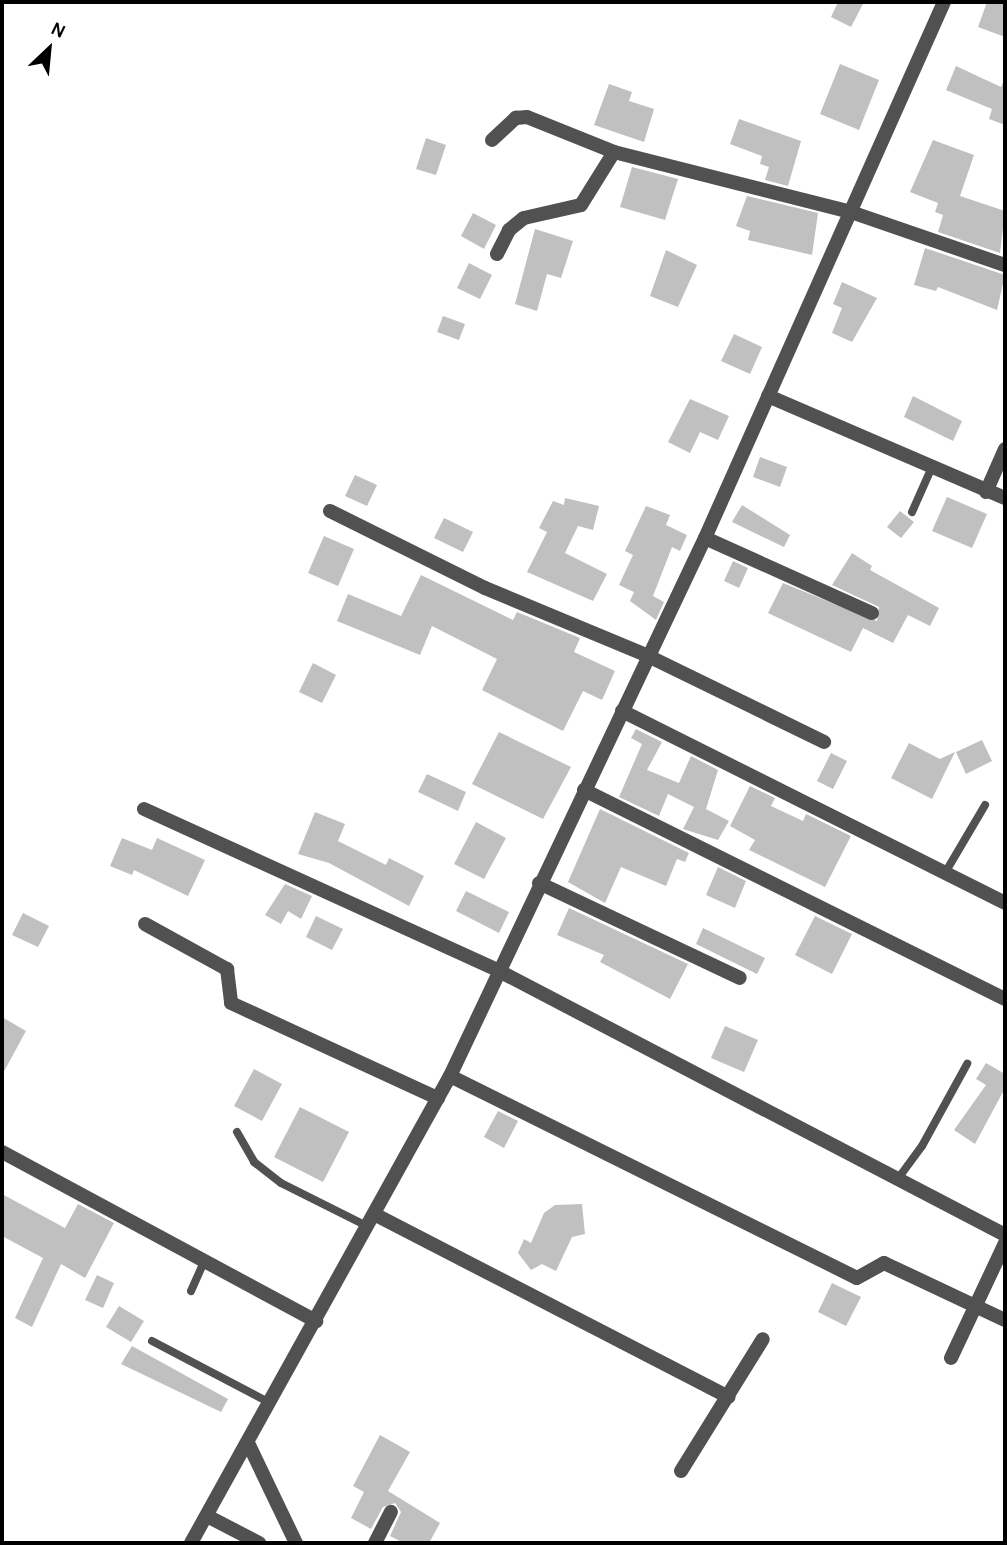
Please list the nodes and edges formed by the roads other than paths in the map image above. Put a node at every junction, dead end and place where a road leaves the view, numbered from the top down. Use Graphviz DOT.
graph roads {
  1 [pos="944,2"];
  2 [pos="492,140"];
  3 [pos="614,152"];
  4 [pos="848,211"];
  5 [pos="497,254"];
  6 [pos="1005,265"];
  7 [pos="768,396"];
  8 [pos="1005,449"];
  9 [pos="932,467"];
  10 [pos="986,492"];
  11 [pos="1005,498"];
  12 [pos="330,511"];
  13 [pos="912,512"];
  14 [pos="705,538"];
  15 [pos="872,612"];
  16 [pos="648,656"];
  17 [pos="622,711"];
  18 [pos="824,742"];
  19 [pos="584,790"];
  20 [pos="985,805"];
  21 [pos="144,809"];
  22 [pos="945,873"];
  23 [pos="539,883"];
  24 [pos="1005,903"];
  25 [pos="145,923"];
  26 [pos="499,971"];
  27 [pos="740,978"];
  28 [pos="1005,999"];
  29 [pos="967,1064"];
  30 [pos="450,1076"];
  31 [pos="439,1098"];
  32 [pos="237,1132"];
  33 [pos="3,1154"];
  34 [pos="897,1180"];
  35 [pos="371,1220"];
  36 [pos="1005,1235"];
  37 [pos="1005,1243"];
  38 [pos="205,1260"];
  39 [pos="191,1291"];
  40 [pos="976,1305"];
  41 [pos="1005,1320"];
  42 [pos="316,1321"];
  43 [pos="764,1339"];
  44 [pos="152,1341"];
  45 [pos="951,1358"];
  46 [pos="728,1397"];
  47 [pos="271,1403"];
  48 [pos="249,1445"];
  49 [pos="681,1471"];
  50 [pos="391,1512"];
  51 [pos="208,1516"];
  52 [pos="191,1543"];
  53 [pos="259,1543"];
  54 [pos="296,1543"];
  55 [pos="375,1543"];
  1 -- 4 [label="street"];
  2 -- 3 [label="street"];
  3 -- 4 [label="street"];
  3 -- 5 [label="street"];
  4 -- 6 [label="street"];
  4 -- 7 [label="street"];
  7 -- 9 [label="street"];
  7 -- 14 [label="street"];
  8 -- 10 [label="street"];
  9 -- 10 [label="street"];
  9 -- 13 [label="lane"];
  10 -- 11 [label="street"];
  12 -- 16 [label="street"];
  14 -- 15 [label="street"];
  14 -- 16 [label="street"];
  16 -- 17 [label="street"];
  16 -- 18 [label="street"];
  17 -- 19 [label="street"];
  17 -- 22 [label="street"];
  19 -- 23 [label="street"];
  19 -- 28 [label="street"];
  20 -- 22 [label="lane"];
  21 -- 26 [label="street"];
  22 -- 24 [label="street"];
  23 -- 26 [label="street"];
  23 -- 27 [label="street"];
  25 -- 31 [label="street"];
  26 -- 30 [label="street"];
  26 -- 34 [label="street"];
  29 -- 34 [label="lane"];
  30 -- 31 [label="street"];
  30 -- 40 [label="street"];
  31 -- 35 [label="street"];
  32 -- 35 [label="lane"];
  33 -- 38 [label="street"];
  34 -- 36 [label="street"];
  35 -- 42 [label="street"];
  35 -- 46 [label="street"];
  37 -- 40 [label="street"];
  38 -- 39 [label="lane"];
  38 -- 42 [label="street"];
  40 -- 41 [label="street"];
  40 -- 45 [label="street"];
  42 -- 47 [label="street"];
  43 -- 46 [label="street"];
  44 -- 47 [label="lane"];
  46 -- 49 [label="street"];
  47 -- 48 [label="street"];
  48 -- 51 [label="street"];
  48 -- 54 [label="street"];
  50 -- 55 [label="street"];
  51 -- 52 [label="street"];
  51 -- 53 [label="street"];
}
